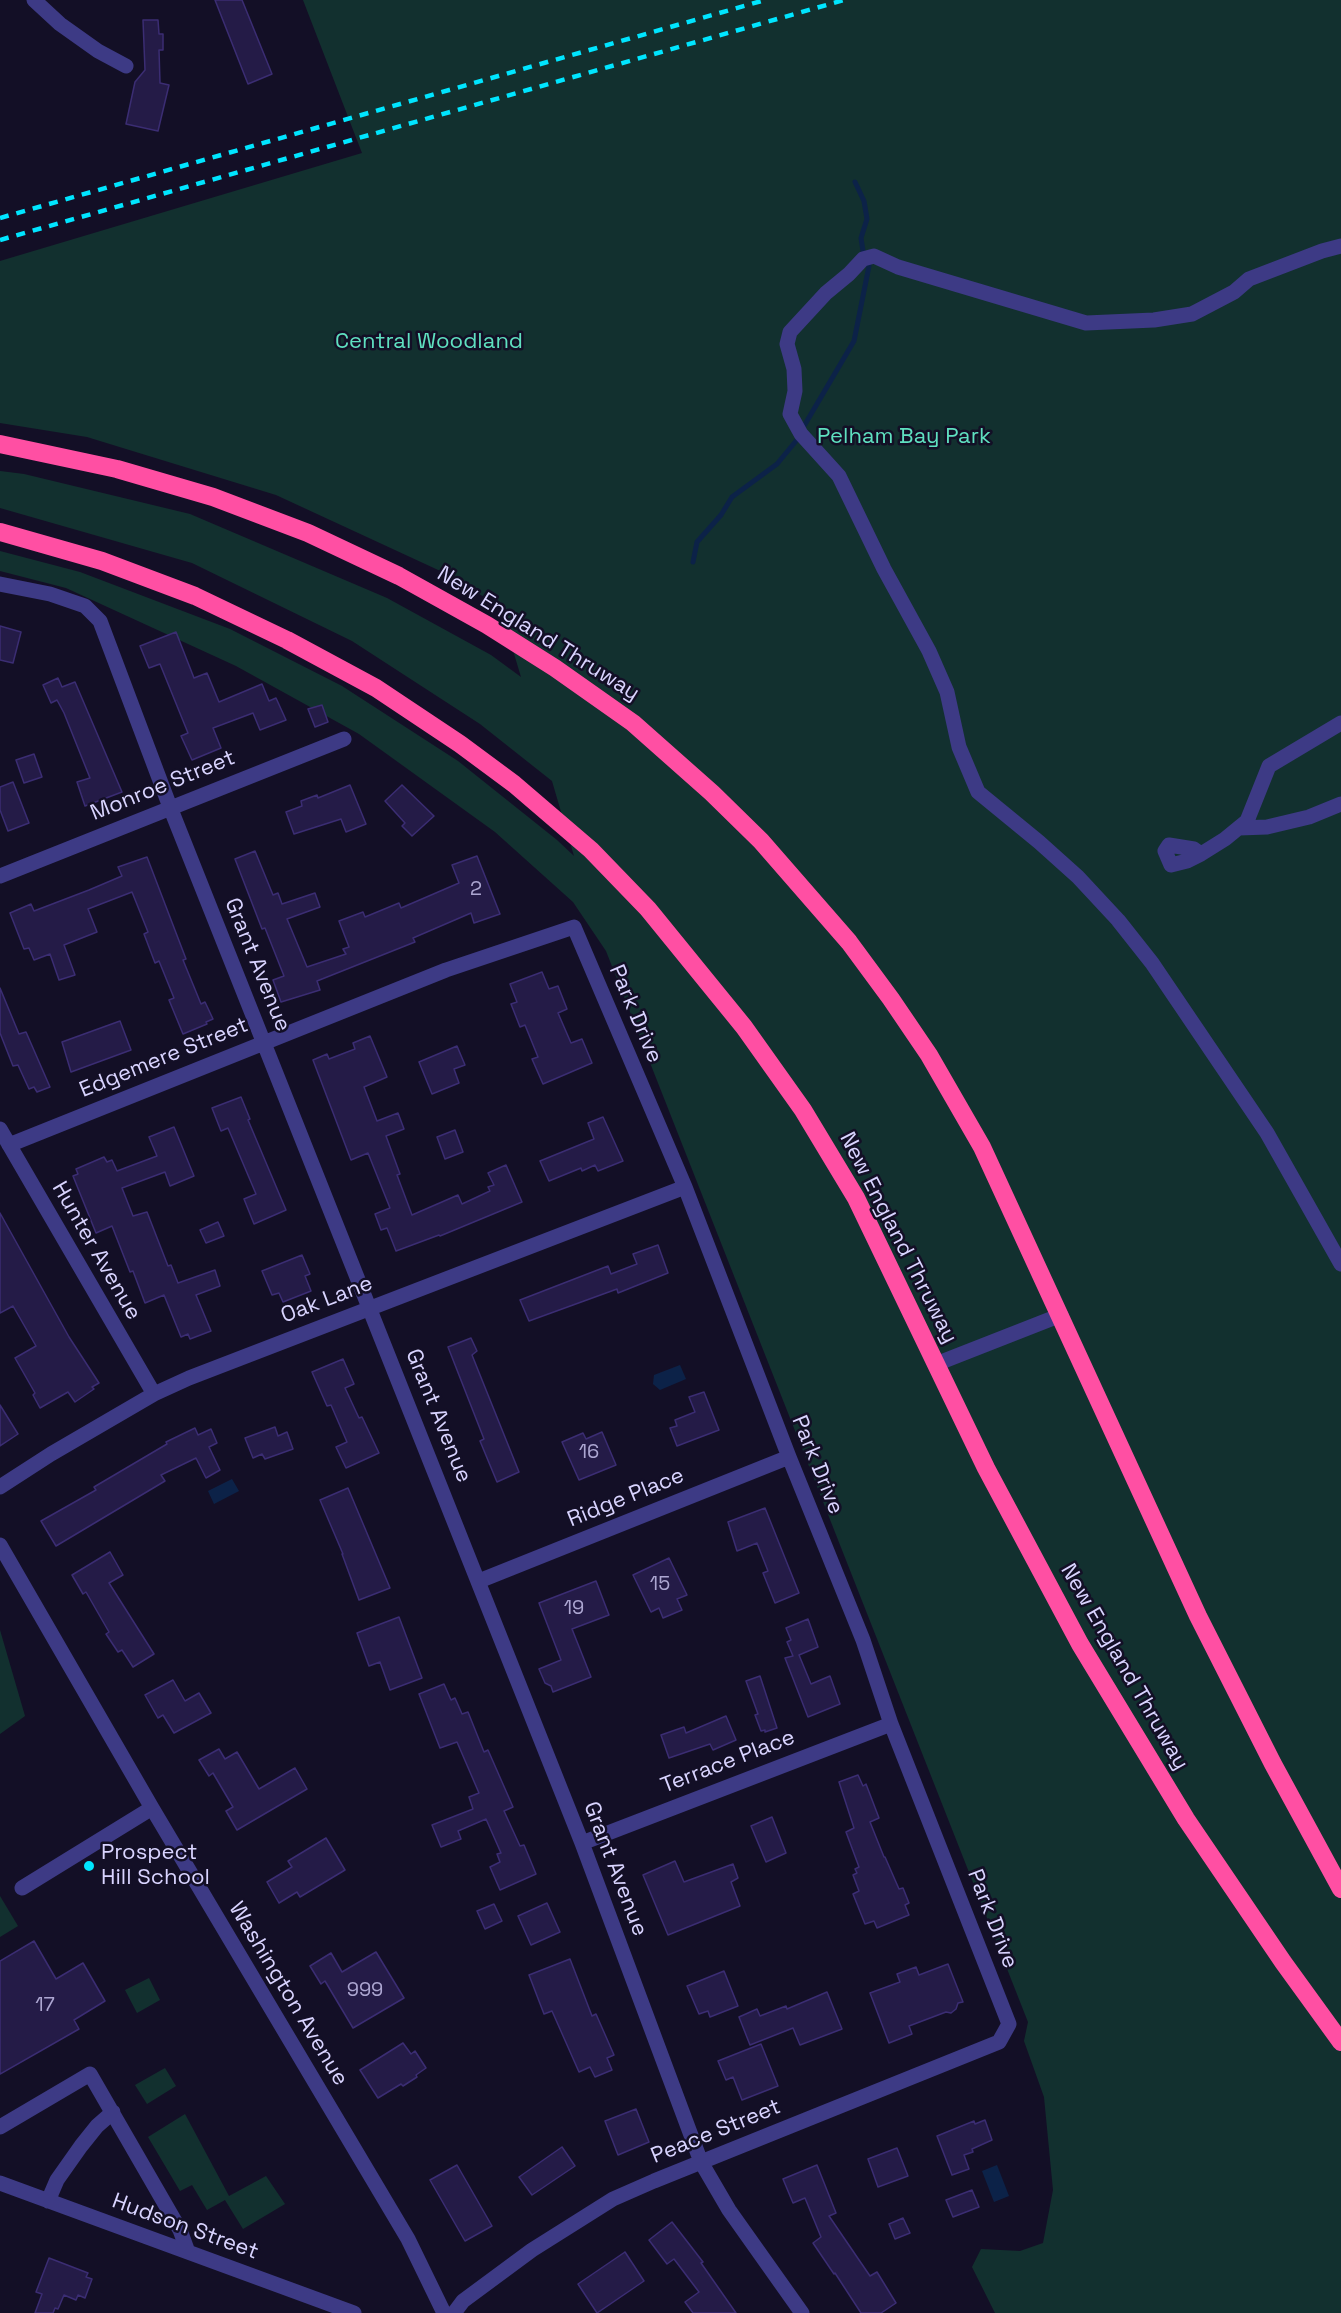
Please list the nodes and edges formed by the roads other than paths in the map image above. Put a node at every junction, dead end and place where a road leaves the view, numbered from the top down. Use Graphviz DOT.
graph roads {
  1 [pos="34,0"];
  2 [pos="126,66"];
  3 [pos="1341,246"];
  4 [pos="0,444"];
  5 [pos="0,532"];
  6 [pos="0,584"];
  7 [pos="1341,723"];
  8 [pos="344,739"];
  9 [pos="1341,804"];
  10 [pos="170,807"];
  11 [pos="1239,828"];
  12 [pos="1201,854"];
  13 [pos="0,876"];
  14 [pos="574,927"];
  15 [pos="264,1042"];
  16 [pos="0,1129"];
  17 [pos="9,1145"];
  18 [pos="685,1186"];
  19 [pos="1341,1264"];
  20 [pos="370,1307"];
  21 [pos="1061,1315"];
  22 [pos="936,1364"];
  23 [pos="154,1394"];
  24 [pos="789,1457"];
  25 [pos="0,1487"];
  26 [pos="0,1545"];
  27 [pos="479,1581"];
  28 [pos="891,1724"];
  29 [pos="152,1808"];
  30 [pos="582,1843"];
  31 [pos="22,1888"];
  32 [pos="1341,1889"];
  33 [pos="1009,2024"];
  34 [pos="1341,2042"];
  35 [pos="113,2112"];
  36 [pos="0,2127"];
  37 [pos="701,2162"];
  38 [pos="0,2183"];
  39 [pos="48,2200"];
  40 [pos="188,2252"];
  41 [pos="354,2313"];
  42 [pos="444,2313"];
  43 [pos="454,2313"];
  44 [pos="802,2313"];
  1 -- 2 [label="street"];
  3 -- 19 [label="street"];
  4 -- 21 [label="highway, New England Thruway"];
  5 -- 22 [label="highway, New England Thruway"];
  6 -- 10 [label="street, Grant Avenue"];
  7 -- 11 [label="street"];
  8 -- 10 [label="street, Monroe Street"];
  9 -- 11 [label="street"];
  10 -- 13 [label="street, Monroe Street"];
  10 -- 15 [label="street, Grant Avenue"];
  11 -- 12 [label="street"];
  14 -- 15 [label="street, Edgemere Street"];
  14 -- 18 [label="street, Park Drive"];
  15 -- 17 [label="street, Edgemere Street"];
  15 -- 20 [label="street, Grant Avenue"];
  16 -- 17 [label="street, Hunter Avenue"];
  17 -- 23 [label="street, Hunter Avenue"];
  18 -- 20 [label="street, Oak Lane"];
  18 -- 24 [label="street, Park Drive"];
  20 -- 23 [label="street, Oak Lane"];
  20 -- 27 [label="street, Grant Avenue"];
  21 -- 22 [label="street"];
  21 -- 32 [label="highway, New England Thruway"];
  22 -- 34 [label="highway, New England Thruway"];
  23 -- 25 [label="street, Oak Lane"];
  24 -- 27 [label="street, Ridge Place"];
  24 -- 28 [label="street, Park Drive"];
  26 -- 29 [label="street, Washington Avenue"];
  27 -- 30 [label="street, Grant Avenue"];
  28 -- 30 [label="street, Terrace Place"];
  28 -- 33 [label="street, Park Drive"];
  29 -- 31 [label="street"];
  29 -- 42 [label="street, Washington Avenue"];
  30 -- 37 [label="street, Grant Avenue"];
  33 -- 37 [label="street, Peace Street"];
  35 -- 36 [label="street"];
  35 -- 39 [label="street"];
  35 -- 40 [label="street"];
  37 -- 43 [label="street, Peace Street"];
  37 -- 44 [label="street, Grant Avenue"];
  38 -- 39 [label="street, Hudson Street"];
  39 -- 40 [label="street, Hudson Street"];
  40 -- 41 [label="street, Hudson Street"];
}
